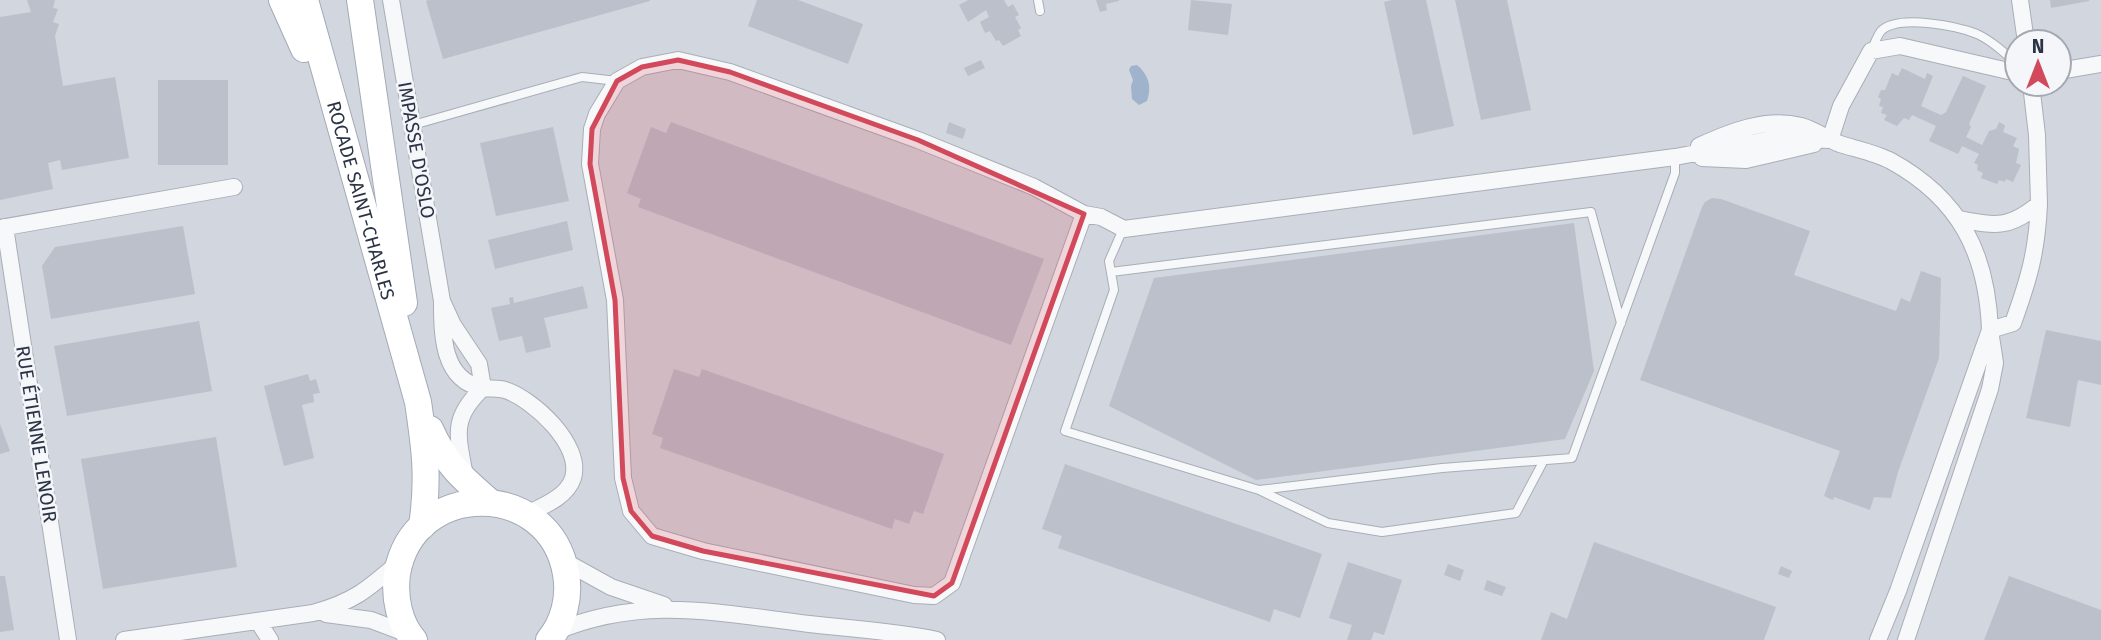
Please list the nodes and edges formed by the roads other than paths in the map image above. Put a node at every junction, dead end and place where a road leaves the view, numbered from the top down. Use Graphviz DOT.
graph roads {
  1 [pos="282,0"];
  2 [pos="304,0"];
  3 [pos="360,0"];
  4 [pos="390,0"];
  5 [pos="1038,0"];
  6 [pos="2020,0"];
  7 [pos="1040,11"];
  8 [pos="2024,28"];
  9 [pos="1871,51"];
  10 [pos="2003,51"];
  11 [pos="2101,64"];
  12 [pos="2073,69"];
  13 [pos="2003,70"];
  14 [pos="617,81"];
  15 [pos="2033,98"];
  16 [pos="413,125"];
  17 [pos="1830,140"];
  18 [pos="347,153"];
  19 [pos="1675,157"];
  20 [pos="234,187"];
  21 [pos="2039,204"];
  22 [pos="1084,214"];
  23 [pos="1959,219"];
  24 [pos="2,228"];
  25 [pos="1124,229"];
  26 [pos="1111,272"];
  27 [pos="442,301"];
  28 [pos="1621,323"];
  29 [pos="1990,330"];
  30 [pos="483,388"];
  31 [pos="418,402"];
  32 [pos="1543,462"];
  33 [pos="467,482"];
  34 [pos="1259,490"];
  35 [pos="490,502"];
  36 [pos="527,514"];
  37 [pos="422,526"];
  38 [pos="564,561"];
  39 [pos="399,562"];
  40 [pos="1898,591"];
  41 [pos="673,608"];
  42 [pos="313,613"];
  43 [pos="258,621"];
  44 [pos="552,636"];
  45 [pos="412,637"];
  46 [pos="68,640"];
  47 [pos="124,640"];
  48 [pos="270,640"];
  49 [pos="937,640"];
  50 [pos="1878,640"];
  51 [pos="1884,640"];
  52 [pos="1906,640"];
  1 -- 18 [label="main road"];
  2 -- 18 [label="main road, ROCADE SAINT-CHARLES"];
  3 -- 31 [label="main road"];
  4 -- 16 [label="street, IMPASSE D'OSLO"];
  5 -- 7 [label="lane"];
  6 -- 8 [label="street"];
  9 -- 10 [label="lane"];
  9 -- 13 [label="street"];
  9 -- 17 [label="street"];
  11 -- 12 [label="street"];
  14 -- 16 [label="lane"];
  14 -- 22 [label="street"];
  14 -- 22 [label="street"];
  15 -- 21 [label="street"];
  16 -- 27 [label="street, IMPASSE D'OSLO"];
  17 -- 19 [label="street"];
  17 -- 19 [label="street"];
  17 -- 23 [label="street"];
  18 -- 31 [label="main road, ROCADE SAINT-CHARLES"];
  19 -- 25 [label="street"];
  19 -- 28 [label="lane"];
  20 -- 24 [label="street"];
  21 -- 23 [label="street"];
  21 -- 29 [label="street"];
  22 -- 25 [label="street"];
  23 -- 29 [label="street"];
  24 -- 46 [label="street, RUE ÉTIENNE LENOIR"];
  25 -- 26 [label="lane"];
  26 -- 28 [label="lane"];
  26 -- 34 [label="lane"];
  27 -- 30 [label="street"];
  27 -- 30 [label="street"];
  28 -- 32 [label="lane"];
  29 -- 40 [label="street"];
  29 -- 52 [label="street"];
  30 -- 33 [label="street"];
  30 -- 36 [label="street"];
  31 -- 33 [label="main road, ROCADE SAINT-CHARLES"];
  31 -- 37 [label="main road, ROCADE SAINT-CHARLES"];
  32 -- 34 [label="lane"];
  32 -- 34 [label="lane"];
  33 -- 35 [label="main road, ROCADE SAINT-CHARLES"];
  35 -- 36 [label="main road"];
  35 -- 37 [label="main road"];
  36 -- 38 [label="main road"];
  37 -- 39 [label="main road"];
  38 -- 41 [label="street"];
  38 -- 44 [label="main road"];
  39 -- 42 [label="street"];
  39 -- 45 [label="main road"];
  40 -- 50 [label="street"];
  40 -- 51 [label="street"];
  41 -- 44 [label="street"];
  41 -- 49 [label="street"];
  42 -- 43 [label="street"];
  42 -- 45 [label="street"];
  43 -- 47 [label="street"];
  43 -- 48 [label="street"];
}
